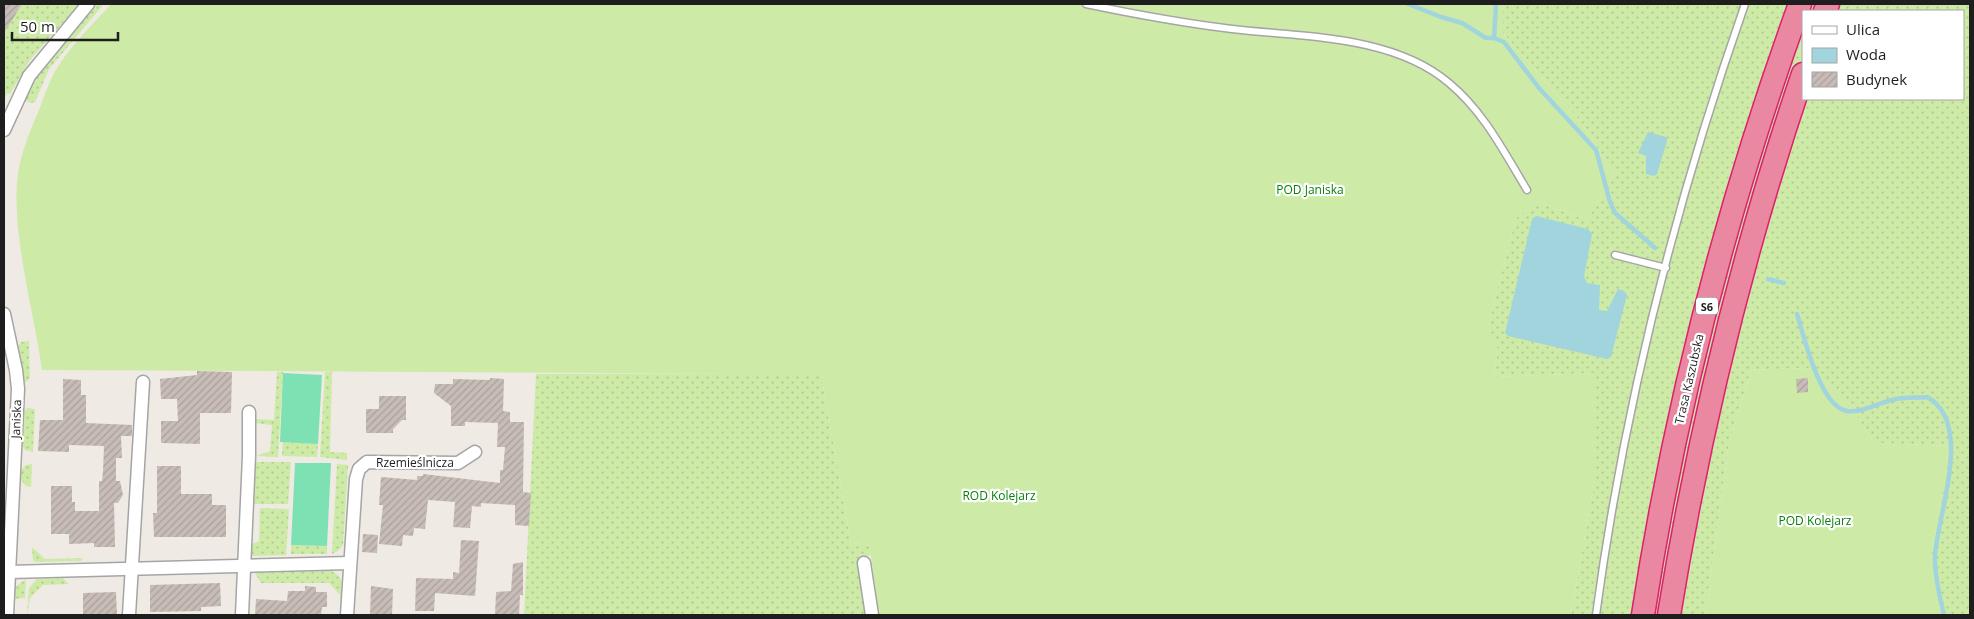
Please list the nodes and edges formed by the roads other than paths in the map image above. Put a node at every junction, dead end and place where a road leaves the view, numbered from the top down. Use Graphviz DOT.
graph roads {
  1 [pos="88,4"];
  2 [pos="1086,4"];
  3 [pos="1745,4"];
  4 [pos="1800,4"];
  5 [pos="1802,77"];
  6 [pos="4,130"];
  7 [pos="1527,190"];
  8 [pos="1615,255"];
  9 [pos="1666,268"];
  10 [pos="4,314"];
  11 [pos="143,382"];
  12 [pos="249,412"];
  13 [pos="475,452"];
  14 [pos="350,563"];
  15 [pos="864,563"];
  16 [pos="244,566"];
  17 [pos="131,569"];
  18 [pos="9,572"];
  19 [pos="7,615"];
  20 [pos="129,615"];
  21 [pos="242,615"];
  22 [pos="347,615"];
  23 [pos="872,615"];
  24 [pos="1596,615"];
  25 [pos="1643,615"];
  26 [pos="1670,615"];
  1 -- 6 [label="street"];
  2 -- 7 [label="lane"];
  3 -- 9 [label="lane"];
  4 -- 25 [label="highway, Trasa Kaszubska / S6"];
  5 -- 26 [label="highway, Trasa Kaszubska / S6"];
  8 -- 9 [label="lane"];
  9 -- 24 [label="lane"];
  10 -- 18 [label="street, Janiska"];
  11 -- 17 [label="street"];
  12 -- 16 [label="street"];
  13 -- 14 [label="street, Rzemieślnicza"];
  14 -- 16 [label="street"];
  14 -- 22 [label="street, Rzemieślnicza"];
  15 -- 23 [label="street"];
  16 -- 17 [label="street"];
  16 -- 21 [label="street"];
  17 -- 18 [label="street"];
  17 -- 20 [label="street"];
  18 -- 19 [label="street, Janiska"];
}
